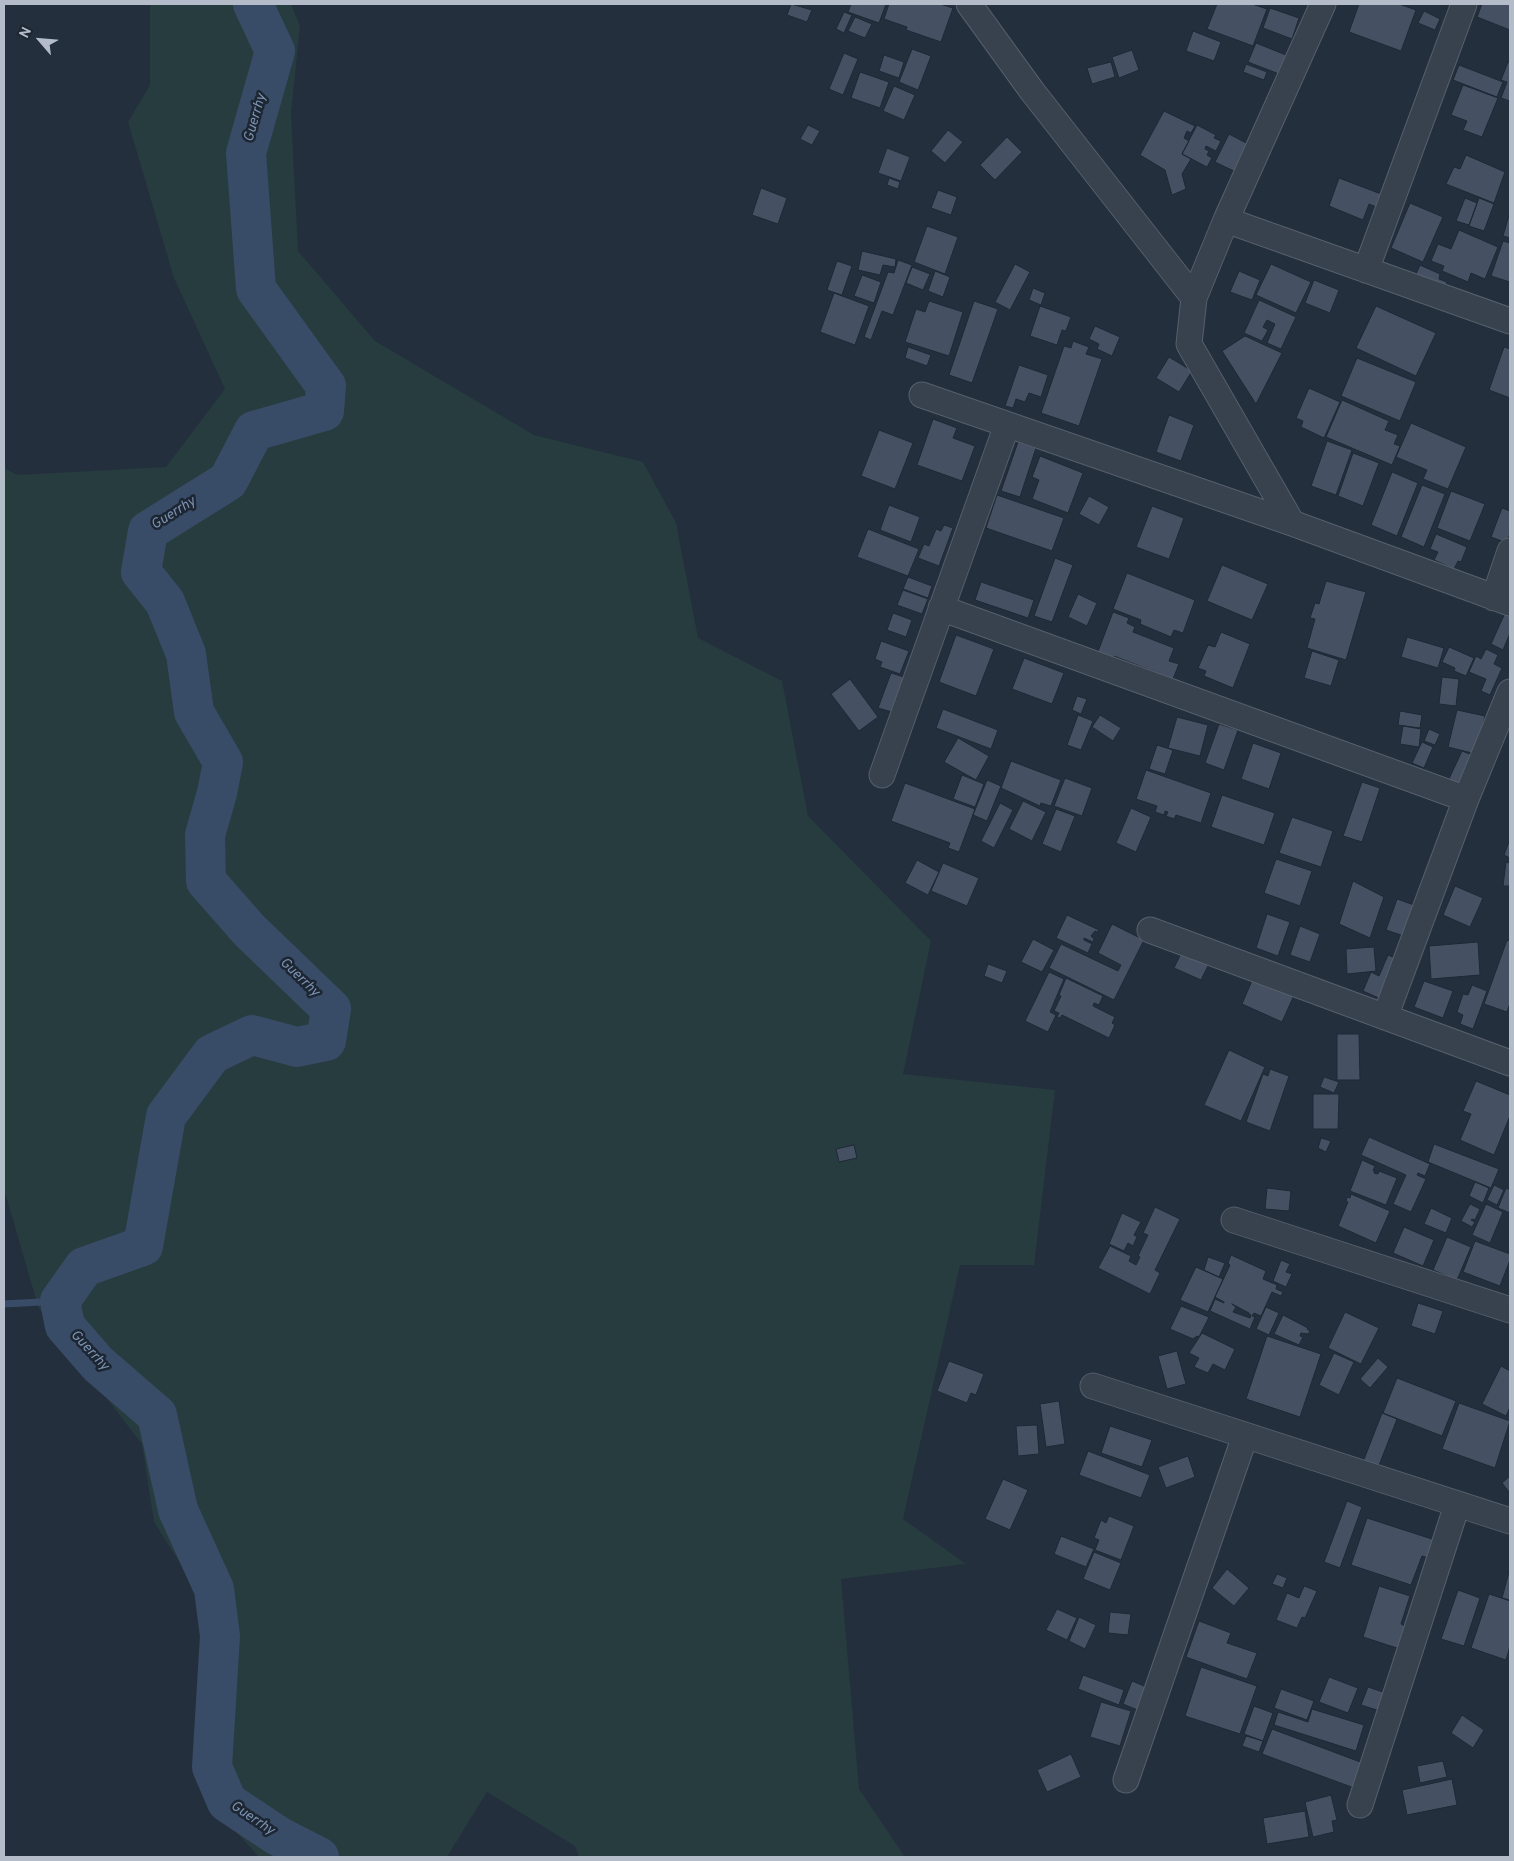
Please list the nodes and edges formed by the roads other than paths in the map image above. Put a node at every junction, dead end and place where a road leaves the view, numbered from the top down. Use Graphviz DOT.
graph roads {
  1 [pos="969,4"];
  2 [pos="1323,4"];
  3 [pos="1464,4"];
  4 [pos="1226,220"];
  5 [pos="1366,270"];
  6 [pos="1194,298"];
  7 [pos="1510,321"];
  8 [pos="922,395"];
  9 [pos="1007,425"];
  10 [pos="1292,522"];
  11 [pos="1510,551"];
  12 [pos="1502,600"];
  13 [pos="941,608"];
  14 [pos="1510,692"];
  15 [pos="882,775"];
  16 [pos="1466,799"];
  17 [pos="1150,930"];
  18 [pos="1385,1017"];
  19 [pos="1510,1063"];
  20 [pos="1234,1220"];
  21 [pos="1510,1310"];
  22 [pos="1093,1386"];
  23 [pos="1245,1436"];
  24 [pos="1457,1505"];
  25 [pos="1510,1522"];
  26 [pos="1126,1780"];
  27 [pos="1360,1805"];
  1 -- 6 [label="street"];
  2 -- 4 [label="street"];
  3 -- 5 [label="street"];
  4 -- 5 [label="street"];
  4 -- 6 [label="street"];
  5 -- 7 [label="street"];
  6 -- 10 [label="street"];
  8 -- 9 [label="street"];
  9 -- 10 [label="street"];
  9 -- 13 [label="street"];
  10 -- 12 [label="street"];
  11 -- 12 [label="street"];
  13 -- 15 [label="street"];
  13 -- 16 [label="street"];
  14 -- 16 [label="street"];
  16 -- 18 [label="street"];
  17 -- 18 [label="street"];
  18 -- 19 [label="street"];
  20 -- 21 [label="street"];
  22 -- 23 [label="street"];
  23 -- 24 [label="street"];
  23 -- 26 [label="street"];
  24 -- 25 [label="street"];
  24 -- 27 [label="street"];
}
